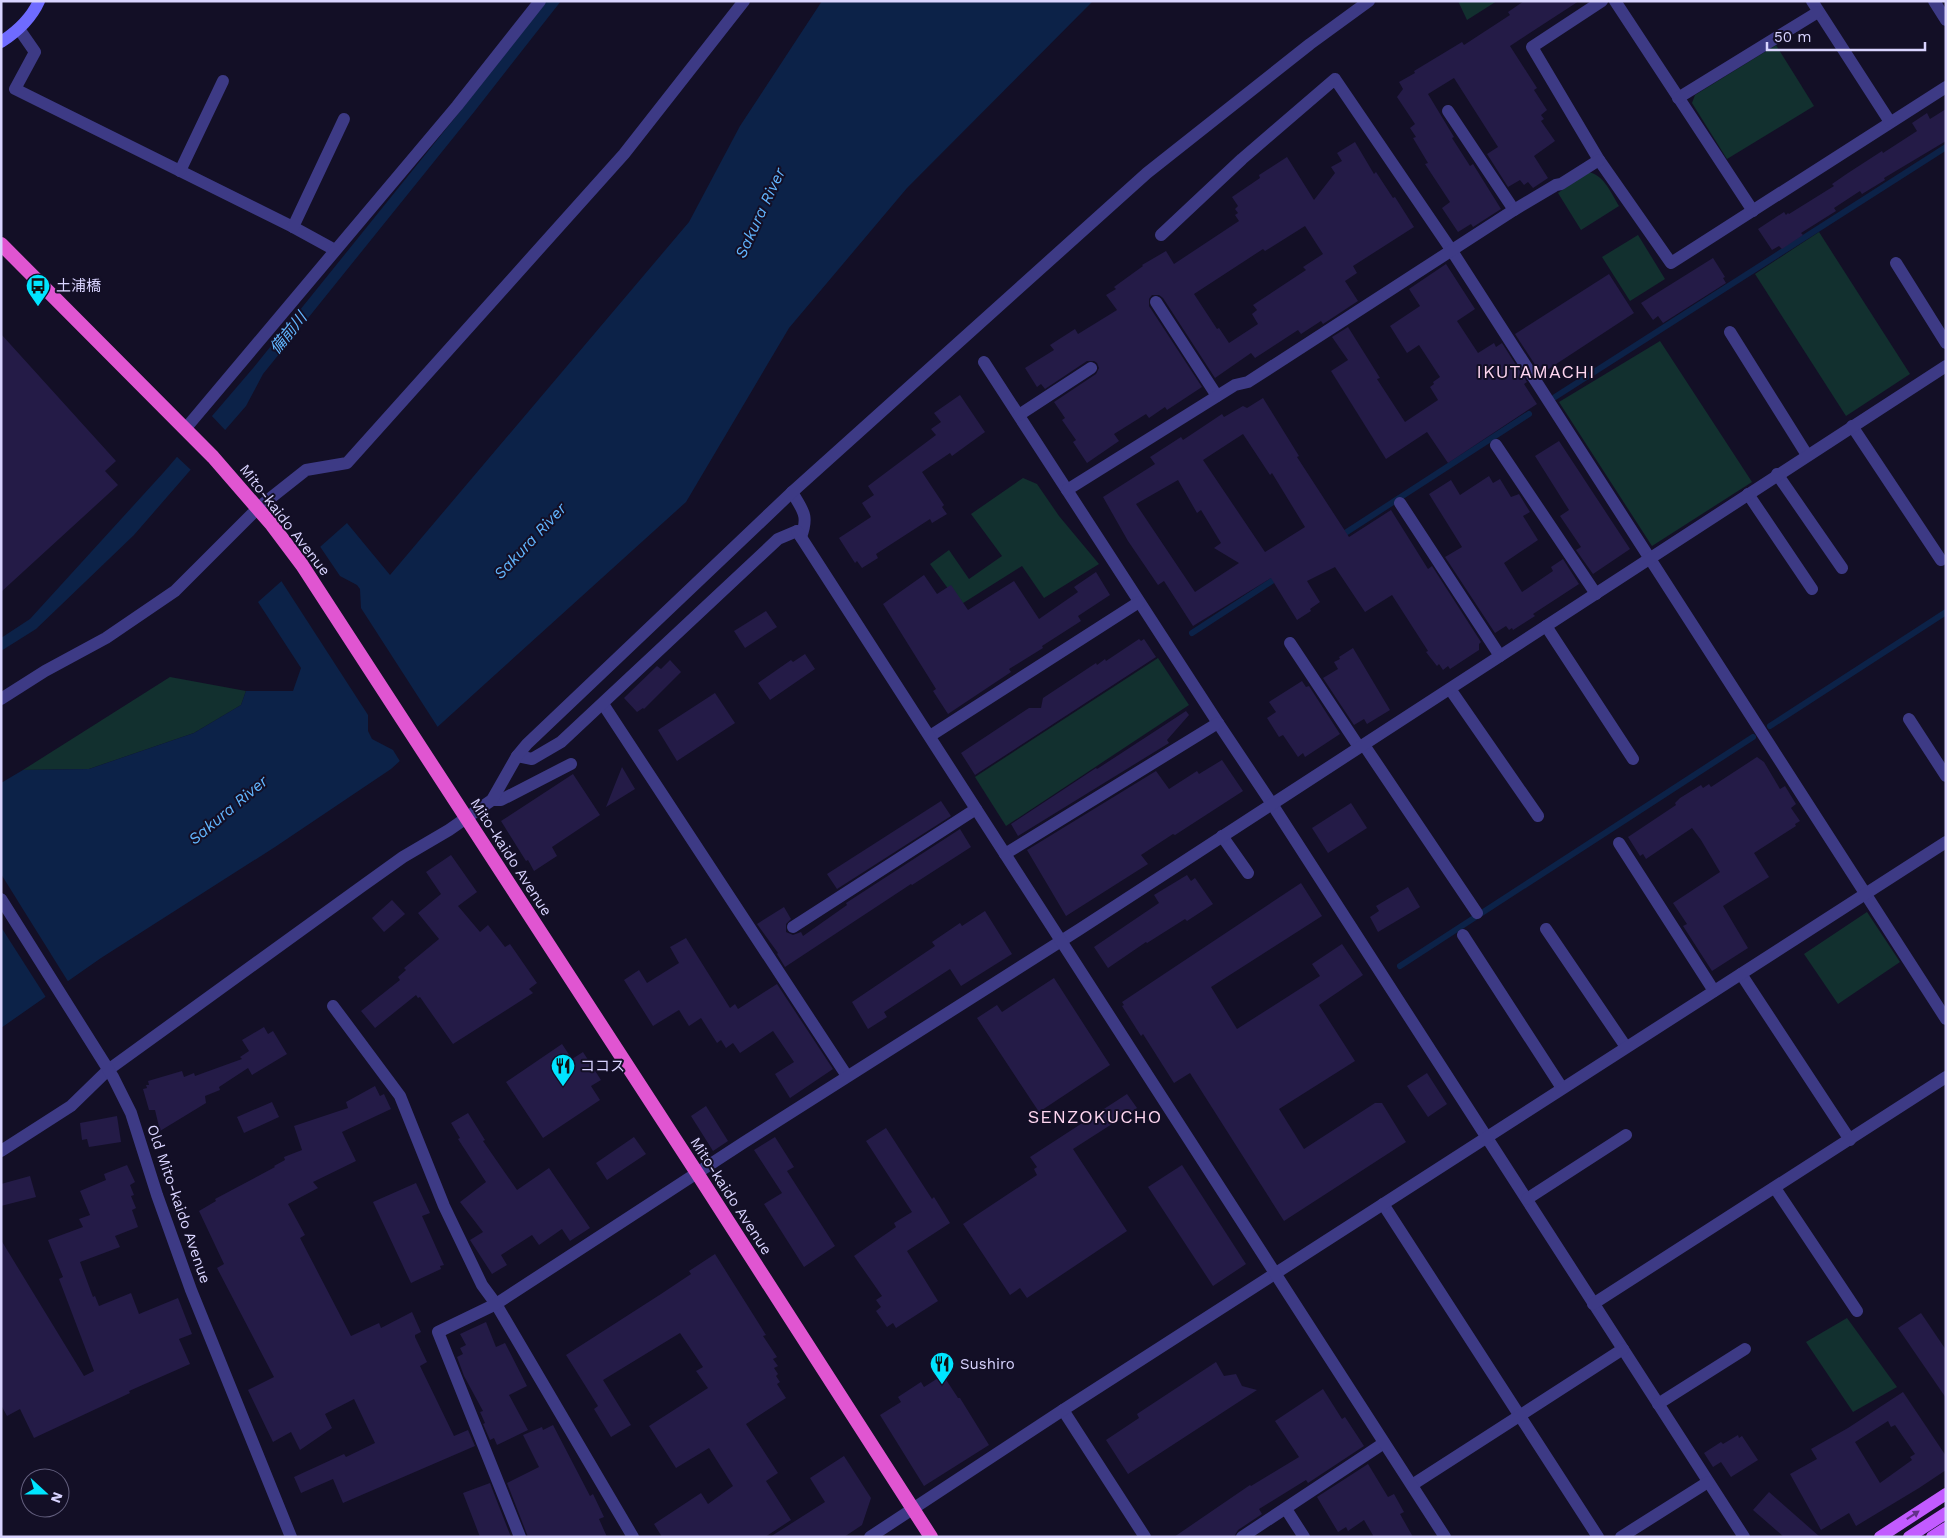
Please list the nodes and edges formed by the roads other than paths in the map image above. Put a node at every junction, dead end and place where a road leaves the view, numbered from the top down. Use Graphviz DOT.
graph roads {
  1 [pos="40,1"];
  2 [pos="540,1"];
  3 [pos="744,1"];
  4 [pos="1369,1"];
  5 [pos="1602,1"];
  6 [pos="1615,1"];
  7 [pos="1934,1"];
  8 [pos="1815,6"];
  9 [pos="1946,20"];
  10 [pos="19,29"];
  11 [pos="1,42"];
  12 [pos="223,81"];
  13 [pos="1946,87"];
  14 [pos="1678,98"];
  15 [pos="1448,111"];
  16 [pos="344,119"];
  17 [pos="1890,122"];
  18 [pos="1599,160"];
  19 [pos="180,171"];
  20 [pos="1514,210"];
  21 [pos="1753,211"];
  22 [pos="293,227"];
  23 [pos="1161,235"];
  24 [pos="1,244"];
  25 [pos="335,250"];
  26 [pos="1452,251"];
  27 [pos="1896,263"];
  28 [pos="1156,302"];
  29 [pos="1730,332"];
  30 [pos="1946,343"];
  31 [pos="984,362"];
  32 [pos="1946,366"];
  33 [pos="1091,368"];
  34 [pos="1218,396"];
  35 [pos="1019,415"];
  36 [pos="1852,426"];
  37 [pos="189,431"];
  38 [pos="1496,445"];
  39 [pos="1807,455"];
  40 [pos="1777,474"];
  41 [pos="1067,490"];
  42 [pos="792,492"];
  43 [pos="1748,494"];
  44 [pos="1400,503"];
  45 [pos="258,508"];
  46 [pos="799,534"];
  47 [pos="1651,559"];
  48 [pos="1941,560"];
  49 [pos="1842,568"];
  50 [pos="1812,589"];
  51 [pos="1596,594"];
  52 [pos="1139,602"];
  53 [pos="1546,626"];
  54 [pos="1290,642"];
  55 [pos="1500,656"];
  56 [pos="1450,689"];
  57 [pos="1,699"];
  58 [pos="603,704"];
  59 [pos="1909,719"];
  60 [pos="1218,723"];
  61 [pos="930,736"];
  62 [pos="1361,746"];
  63 [pos="517,756"];
  64 [pos="1634,759"];
  65 [pos="572,764"];
  66 [pos="1946,776"];
  67 [pos="492,800"];
  68 [pos="1272,804"];
  69 [pos="976,809"];
  70 [pos="1538,816"];
  71 [pos="466,819"];
  72 [pos="1222,836"];
  73 [pos="1946,842"];
  74 [pos="1619,843"];
  75 [pos="1005,854"];
  76 [pos="1248,873"];
  77 [pos="1864,894"];
  78 [pos="1,899"];
  79 [pos="1477,913"];
  80 [pos="793,927"];
  81 [pos="1546,929"];
  82 [pos="1463,935"];
  83 [pos="1060,941"];
  84 [pos="1741,974"];
  85 [pos="1714,991"];
  86 [pos="333,1006"];
  87 [pos="1946,1019"];
  88 [pos="1626,1047"];
  89 [pos="108,1070"];
  90 [pos="847,1076"];
  91 [pos="1946,1078"];
  92 [pos="1562,1088"];
  93 [pos="1626,1134"];
  94 [pos="1487,1137"];
  95 [pos="1850,1140"];
  96 [pos="1,1151"];
  97 [pos="697,1173"];
  98 [pos="1775,1188"];
  99 [pos="1526,1199"];
  100 [pos="1383,1204"];
  101 [pos="1275,1274"];
  102 [pos="496,1304"];
  103 [pos="1593,1304"];
  104 [pos="1857,1311"];
  105 [pos="1623,1349"];
  106 [pos="1745,1349"];
  107 [pos="1658,1404"];
  108 [pos="1063,1410"];
  109 [pos="1520,1416"];
  110 [pos="1384,1443"];
  111 [pos="1708,1482"];
  112 [pos="1412,1485"];
  113 [pos="1946,1494"];
  114 [pos="913,1509"];
  115 [pos="1286,1509"];
  116 [pos="1946,1513"];
  117 [pos="1946,1528"];
  118 [pos="291,1537"];
  119 [pos="520,1537"];
  120 [pos="633,1537"];
  121 [pos="870,1537"];
  122 [pos="931,1537"];
  123 [pos="1145,1537"];
  124 [pos="1242,1537"];
  125 [pos="1304,1537"];
  126 [pos="1445,1537"];
  127 [pos="1598,1537"];
  128 [pos="1621,1537"];
  129 [pos="1744,1537"];
  130 [pos="1880,1537"];
  131 [pos="1909,1537"];
  132 [pos="1932,1537"];
  1 -- 10 [label="main road"];
  2 -- 25 [label="street"];
  3 -- 45 [label="street"];
  4 -- 42 [label="street"];
  5 -- 18 [label="street"];
  6 -- 14 [label="street"];
  7 -- 9 [label="street"];
  8 -- 14 [label="street"];
  8 -- 17 [label="street"];
  10 -- 11 [label="main road"];
  10 -- 19 [label="street"];
  12 -- 19 [label="street"];
  13 -- 17 [label="street"];
  14 -- 21 [label="street"];
  15 -- 20 [label="street"];
  16 -- 22 [label="street"];
  17 -- 21 [label="street"];
  18 -- 20 [label="street"];
  18 -- 21 [label="street"];
  19 -- 22 [label="street"];
  20 -- 26 [label="street"];
  22 -- 25 [label="street"];
  23 -- 26 [label="street"];
  24 -- 37 [label="highway, Mito-kaido Avenue"];
  25 -- 37 [label="street"];
  26 -- 34 [label="street"];
  26 -- 47 [label="street"];
  27 -- 30 [label="street"];
  28 -- 34 [label="street"];
  29 -- 39 [label="street"];
  31 -- 35 [label="street"];
  32 -- 36 [label="street"];
  33 -- 35 [label="street"];
  34 -- 41 [label="street"];
  35 -- 41 [label="street"];
  36 -- 39 [label="street"];
  36 -- 48 [label="street"];
  37 -- 45 [label="highway, Mito-kaido Avenue"];
  38 -- 51 [label="street"];
  39 -- 40 [label="street"];
  40 -- 43 [label="street"];
  40 -- 49 [label="street"];
  41 -- 52 [label="street"];
  42 -- 46 [label="street"];
  42 -- 63 [label="street"];
  43 -- 47 [label="street"];
  43 -- 50 [label="street"];
  44 -- 55 [label="street"];
  45 -- 57 [label="street"];
  45 -- 71 [label="highway, Mito-kaido Avenue"];
  46 -- 58 [label="street"];
  46 -- 61 [label="street"];
  47 -- 51 [label="street"];
  47 -- 77 [label="street"];
  51 -- 53 [label="street"];
  52 -- 60 [label="street"];
  52 -- 61 [label="street"];
  53 -- 55 [label="street"];
  53 -- 64 [label="street"];
  54 -- 62 [label="street"];
  55 -- 56 [label="street"];
  56 -- 62 [label="street"];
  56 -- 70 [label="street"];
  58 -- 63 [label="street"];
  58 -- 90 [label="street"];
  59 -- 66 [label="street"];
  60 -- 68 [label="street"];
  60 -- 75 [label="street"];
  61 -- 69 [label="street"];
  62 -- 68 [label="street"];
  62 -- 79 [label="street"];
  63 -- 67 [label="street"];
  65 -- 67 [label="street"];
  67 -- 71 [label="street"];
  68 -- 72 [label="street"];
  68 -- 94 [label="street"];
  69 -- 75 [label="street"];
  69 -- 80 [label="street"];
  71 -- 89 [label="street"];
  71 -- 97 [label="highway, Mito-kaido Avenue"];
  72 -- 76 [label="street"];
  72 -- 83 [label="street"];
  73 -- 77 [label="street"];
  74 -- 85 [label="street"];
  75 -- 83 [label="street"];
  77 -- 84 [label="street"];
  77 -- 87 [label="street"];
  78 -- 89 [label="street, Old Mito-kaido Avenue"];
  81 -- 88 [label="street"];
  82 -- 92 [label="street"];
  83 -- 90 [label="street"];
  83 -- 101 [label="street"];
  84 -- 85 [label="street"];
  84 -- 95 [label="street"];
  85 -- 88 [label="street"];
  86 -- 102 [label="street"];
  88 -- 92 [label="street"];
  89 -- 96 [label="street"];
  89 -- 118 [label="street, Old Mito-kaido Avenue"];
  90 -- 97 [label="street"];
  91 -- 95 [label="street"];
  92 -- 94 [label="street"];
  93 -- 99 [label="street"];
  94 -- 99 [label="street"];
  94 -- 100 [label="street"];
  95 -- 98 [label="street"];
  97 -- 102 [label="street"];
  97 -- 114 [label="highway, Mito-kaido Avenue"];
  98 -- 103 [label="street"];
  98 -- 104 [label="street"];
  99 -- 103 [label="street"];
  100 -- 101 [label="street"];
  100 -- 109 [label="street"];
  101 -- 108 [label="street"];
  101 -- 110 [label="street"];
  102 -- 119 [label="street"];
  102 -- 120 [label="street"];
  103 -- 105 [label="street"];
  105 -- 107 [label="street"];
  105 -- 109 [label="street"];
  106 -- 107 [label="street"];
  107 -- 111 [label="street"];
  108 -- 114 [label="street"];
  108 -- 123 [label="street"];
  109 -- 112 [label="street"];
  109 -- 127 [label="street"];
  110 -- 112 [label="street"];
  110 -- 115 [label="street"];
  111 -- 128 [label="street"];
  111 -- 129 [label="street"];
  112 -- 126 [label="street"];
  130 -- 113 [label="main road, one-way"];
  114 -- 121 [label="street"];
  114 -- 122 [label="highway, Mito-kaido Avenue"];
  115 -- 124 [label="street"];
  115 -- 125 [label="street"];
  116 -- 131 [label="main road"];
  117 -- 132 [label="main road"];
}
